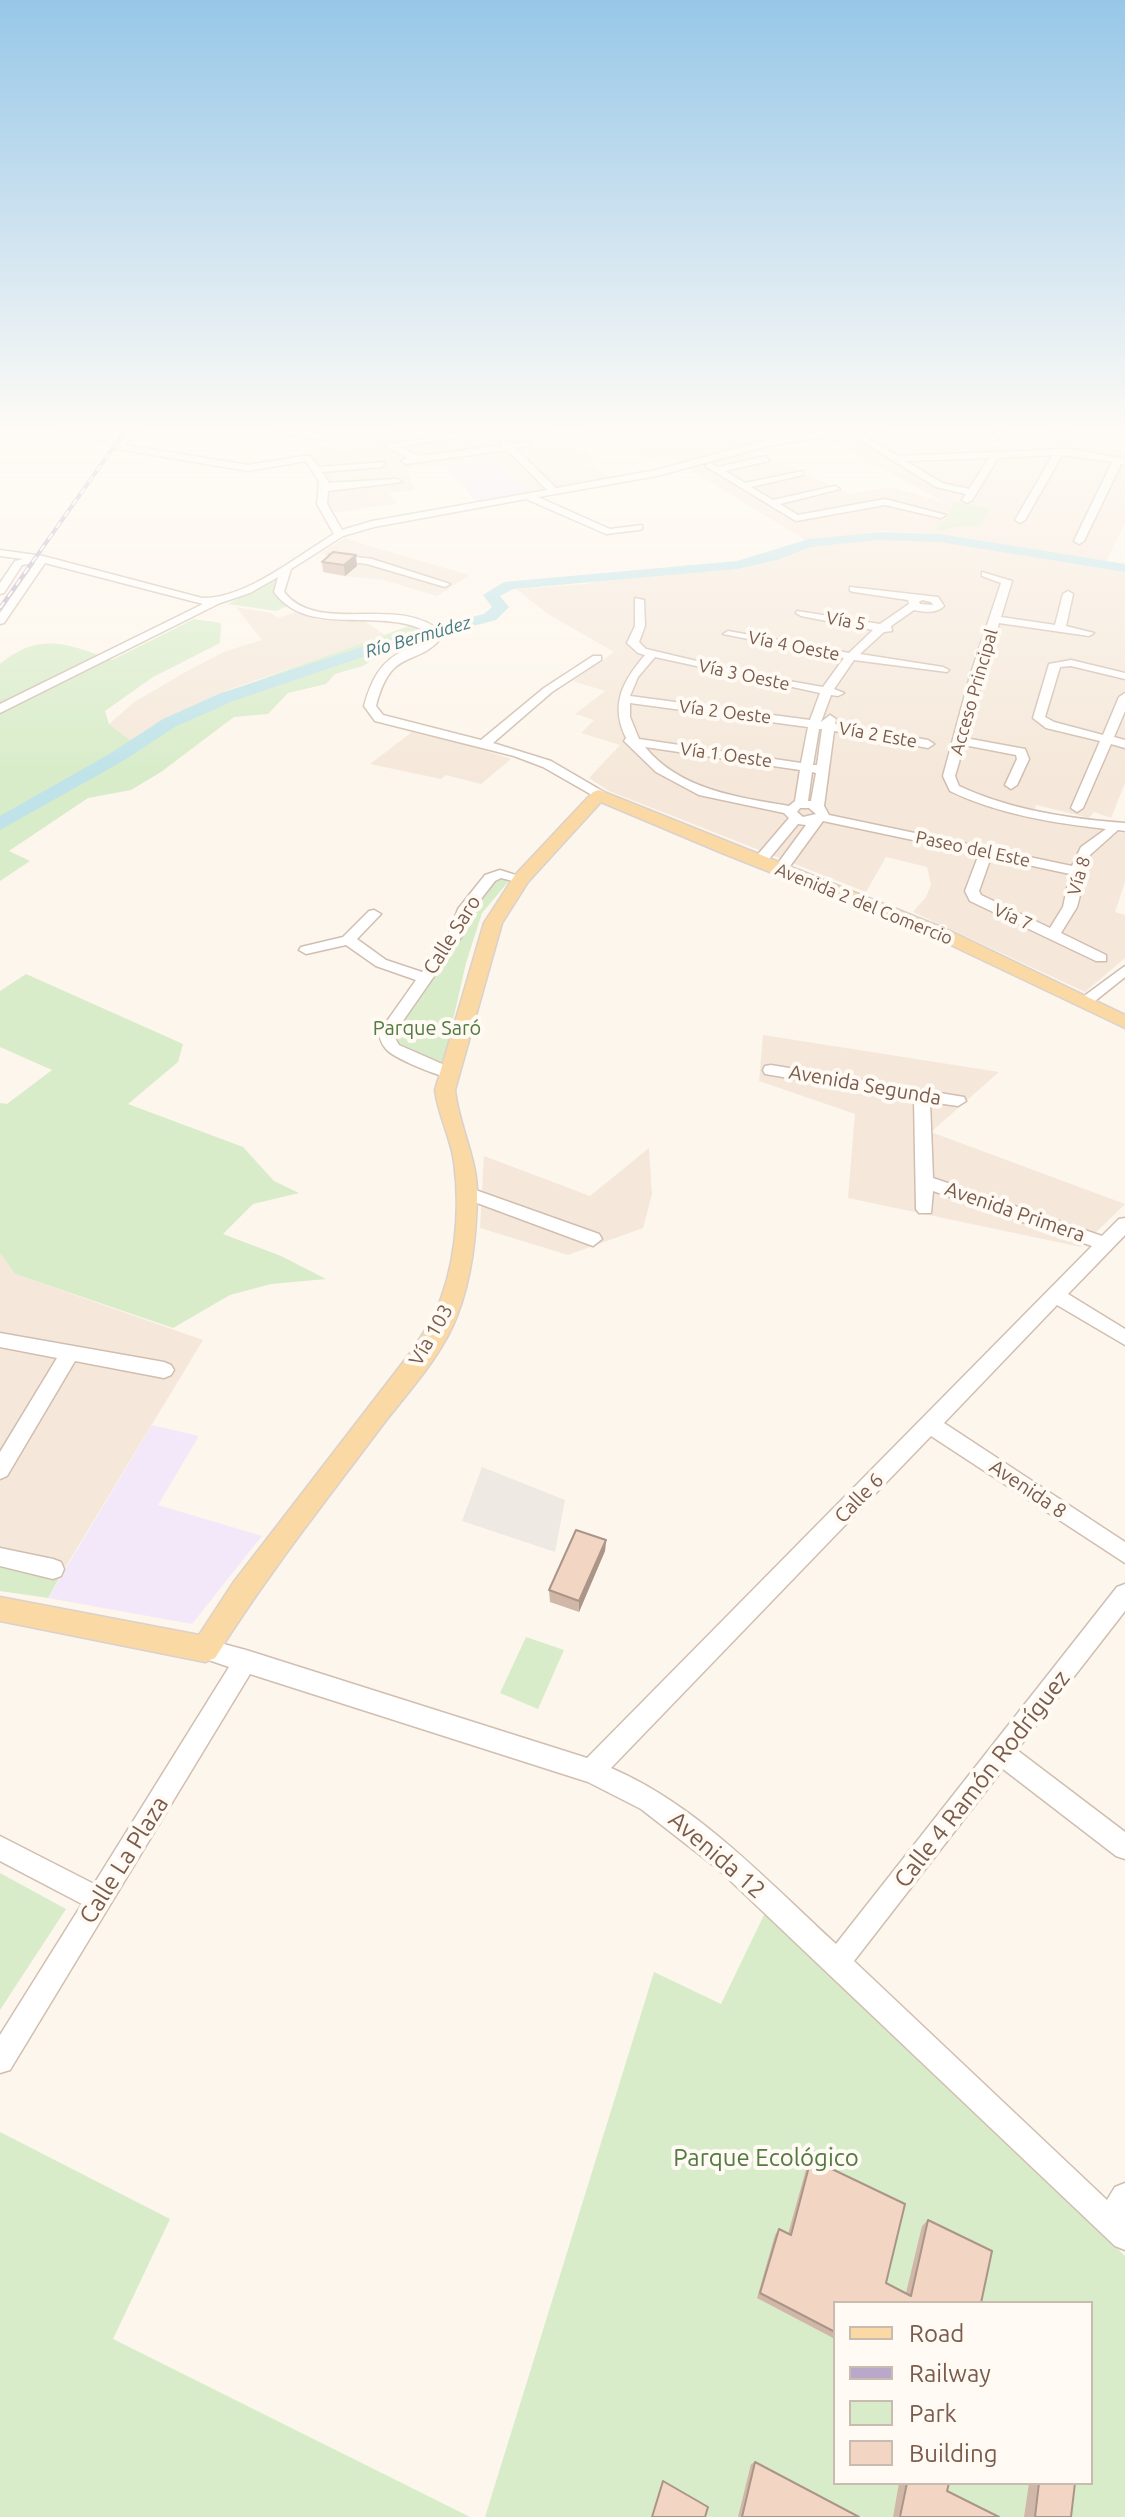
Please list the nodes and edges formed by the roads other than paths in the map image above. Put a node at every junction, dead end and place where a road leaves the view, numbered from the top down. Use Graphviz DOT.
graph roads {
  1 [pos="327,542"];
  2 [pos="0,553"];
  3 [pos="310,554"];
  4 [pos="43,559"];
  5 [pos="286,568"];
  6 [pos="986,574"];
  7 [pos="445,584"];
  8 [pos="854,589"];
  9 [pos="0,591"];
  10 [pos="1068,594"];
  11 [pos="639,600"];
  12 [pos="216,602"];
  13 [pos="801,613"];
  14 [pos="995,619"];
  15 [pos="0,621"];
  16 [pos="1060,628"];
  17 [pos="886,629"];
  18 [pos="1089,633"];
  19 [pos="728,634"];
  20 [pos="651,655"];
  21 [pos="855,657"];
  22 [pos="597,658"];
  23 [pos="943,670"];
  24 [pos="1125,676"];
  25 [pos="832,692"];
  26 [pos="1125,697"];
  27 [pos="623,699"];
  28 [pos="0,709"];
  29 [pos="821,726"];
  30 [pos="1105,739"];
  31 [pos="959,740"];
  32 [pos="630,741"];
  33 [pos="485,743"];
  34 [pos="928,744"];
  35 [pos="1125,744"];
  36 [pos="814,768"];
  37 [pos="1011,785"];
  38 [pos="599,795"];
  39 [pos="1077,808"];
  40 [pos="795,811"];
  41 [pos="818,815"];
  42 [pos="1120,827"];
  43 [pos="986,852"];
  44 [pos="759,862"];
  45 [pos="780,870"];
  46 [pos="1076,871"];
  47 [pos="521,879"];
  48 [pos="374,914"];
  49 [pos="1052,934"];
  50 [pos="348,940"];
  51 [pos="306,950"];
  52 [pos="1101,958"];
  53 [pos="1125,970"];
  54 [pos="425,978"];
  55 [pos="1085,1002"];
  56 [pos="1125,1022"];
  57 [pos="771,1070"];
  58 [pos="450,1074"];
  59 [pos="922,1095"];
  60 [pos="958,1101"];
  61 [pos="925,1182"];
  62 [pos="467,1193"];
  63 [pos="925,1209"];
  64 [pos="1125,1224"];
  65 [pos="593,1239"];
  66 [pos="1105,1244"];
  67 [pos="1055,1295"];
  68 [pos="1125,1338"];
  69 [pos="0,1340"];
  70 [pos="69,1354"];
  71 [pos="164,1370"];
  72 [pos="931,1425"];
  73 [pos="0,1470"];
  74 [pos="1125,1554"];
  75 [pos="0,1557"];
  76 [pos="53,1569"];
  77 [pos="1125,1594"];
  78 [pos="0,1609"];
  79 [pos="205,1649"];
  80 [pos="246,1660"];
  81 [pos="1003,1754"];
  82 [pos="591,1771"];
  83 [pos="1125,1847"];
  84 [pos="0,1848"];
  85 [pos="100,1900"];
  86 [pos="837,1963"];
  87 [pos="0,2060"];
  88 [pos="1125,2197"];
  89 [pos="1118,2229"];
  1 -- 3 [label="street"];
  2 -- 4 [label="street"];
  3 -- 5 [label="street"];
  3 -- 7 [label="street"];
  4 -- 9 [label="street"];
  4 -- 12 [label="street"];
  4 -- 15 [label="street"];
  5 -- 12 [label="street"];
  5 -- 33 [label="street"];
  6 -- 14 [label="street, Acceso Principal"];
  8 -- 17 [label="street"];
  10 -- 16 [label="street"];
  11 -- 20 [label="street"];
  12 -- 28 [label="street"];
  13 -- 17 [label="street, Vía 5"];
  14 -- 16 [label="street"];
  14 -- 31 [label="street, Acceso Principal"];
  16 -- 18 [label="street"];
  17 -- 21 [label="street"];
  19 -- 21 [label="street, Vía 4 Oeste"];
  20 -- 25 [label="street, Vía 3 Oeste"];
  20 -- 27 [label="street"];
  21 -- 23 [label="street, Vía 4 Oeste"];
  21 -- 25 [label="street"];
  22 -- 33 [label="street"];
  24 -- 30 [label="street"];
  25 -- 29 [label="street"];
  26 -- 30 [label="street"];
  27 -- 29 [label="street, Vía 2 Oeste"];
  27 -- 32 [label="street"];
  29 -- 34 [label="street, Vía 2 Este"];
  29 -- 36 [label="street"];
  30 -- 35 [label="street"];
  30 -- 39 [label="street"];
  31 -- 37 [label="street"];
  31 -- 42 [label="street, Acceso Principal"];
  32 -- 36 [label="street, Vía 1 Oeste"];
  32 -- 40 [label="street, Paseo del Este"];
  33 -- 38 [label="street"];
  36 -- 40 [label="street"];
  36 -- 41 [label="street"];
  38 -- 44 [label="main road, Avenida 2 del Comercio"];
  38 -- 47 [label="main road, Vía 103"];
  40 -- 41 [label="street, Paseo del Este"];
  40 -- 44 [label="street"];
  41 -- 43 [label="street, Paseo del Este"];
  41 -- 45 [label="street"];
  42 -- 46 [label="street, Vía 8"];
  43 -- 46 [label="street, Paseo del Este"];
  43 -- 49 [label="street, Vía 7"];
  44 -- 45 [label="main road, Avenida 2 del Comercio"];
  45 -- 55 [label="main road, Avenida 2 del Comercio"];
  46 -- 49 [label="street, Vía 8"];
  47 -- 54 [label="street, Calle Saro"];
  47 -- 58 [label="main road, Vía 103"];
  48 -- 50 [label="street"];
  49 -- 52 [label="street"];
  50 -- 51 [label="street"];
  50 -- 54 [label="street"];
  53 -- 55 [label="street"];
  54 -- 58 [label="street, Calle Saro"];
  55 -- 56 [label="main road, Avenida 2 del Comercio"];
  57 -- 59 [label="street, Avenida Segunda"];
  58 -- 62 [label="main road, Vía 103"];
  59 -- 60 [label="street, Avenida Segunda"];
  59 -- 61 [label="street"];
  61 -- 63 [label="street"];
  61 -- 66 [label="street, Avenida Primera"];
  62 -- 65 [label="street"];
  62 -- 79 [label="main road, Vía 103"];
  64 -- 66 [label="street, Calle 6"];
  66 -- 67 [label="street, Calle 6"];
  67 -- 68 [label="street"];
  67 -- 72 [label="street, Calle 6"];
  69 -- 70 [label="street"];
  70 -- 71 [label="street"];
  70 -- 73 [label="street"];
  72 -- 74 [label="street, Avenida 8"];
  72 -- 82 [label="street, Calle 6"];
  75 -- 76 [label="street"];
  77 -- 81 [label="street, Calle 4 Ramón Rodríguez"];
  78 -- 79 [label="main road"];
  79 -- 80 [label="street, Avenida 12"];
  80 -- 82 [label="street, Avenida 12"];
  80 -- 85 [label="street, Calle La Plaza"];
  81 -- 83 [label="street"];
  81 -- 86 [label="street, Calle 4 Ramón Rodríguez"];
  82 -- 86 [label="street, Avenida 12"];
  84 -- 85 [label="street"];
  85 -- 87 [label="street, Calle La Plaza"];
  86 -- 89 [label="street, Avenida 12"];
  88 -- 89 [label="street"];
}
